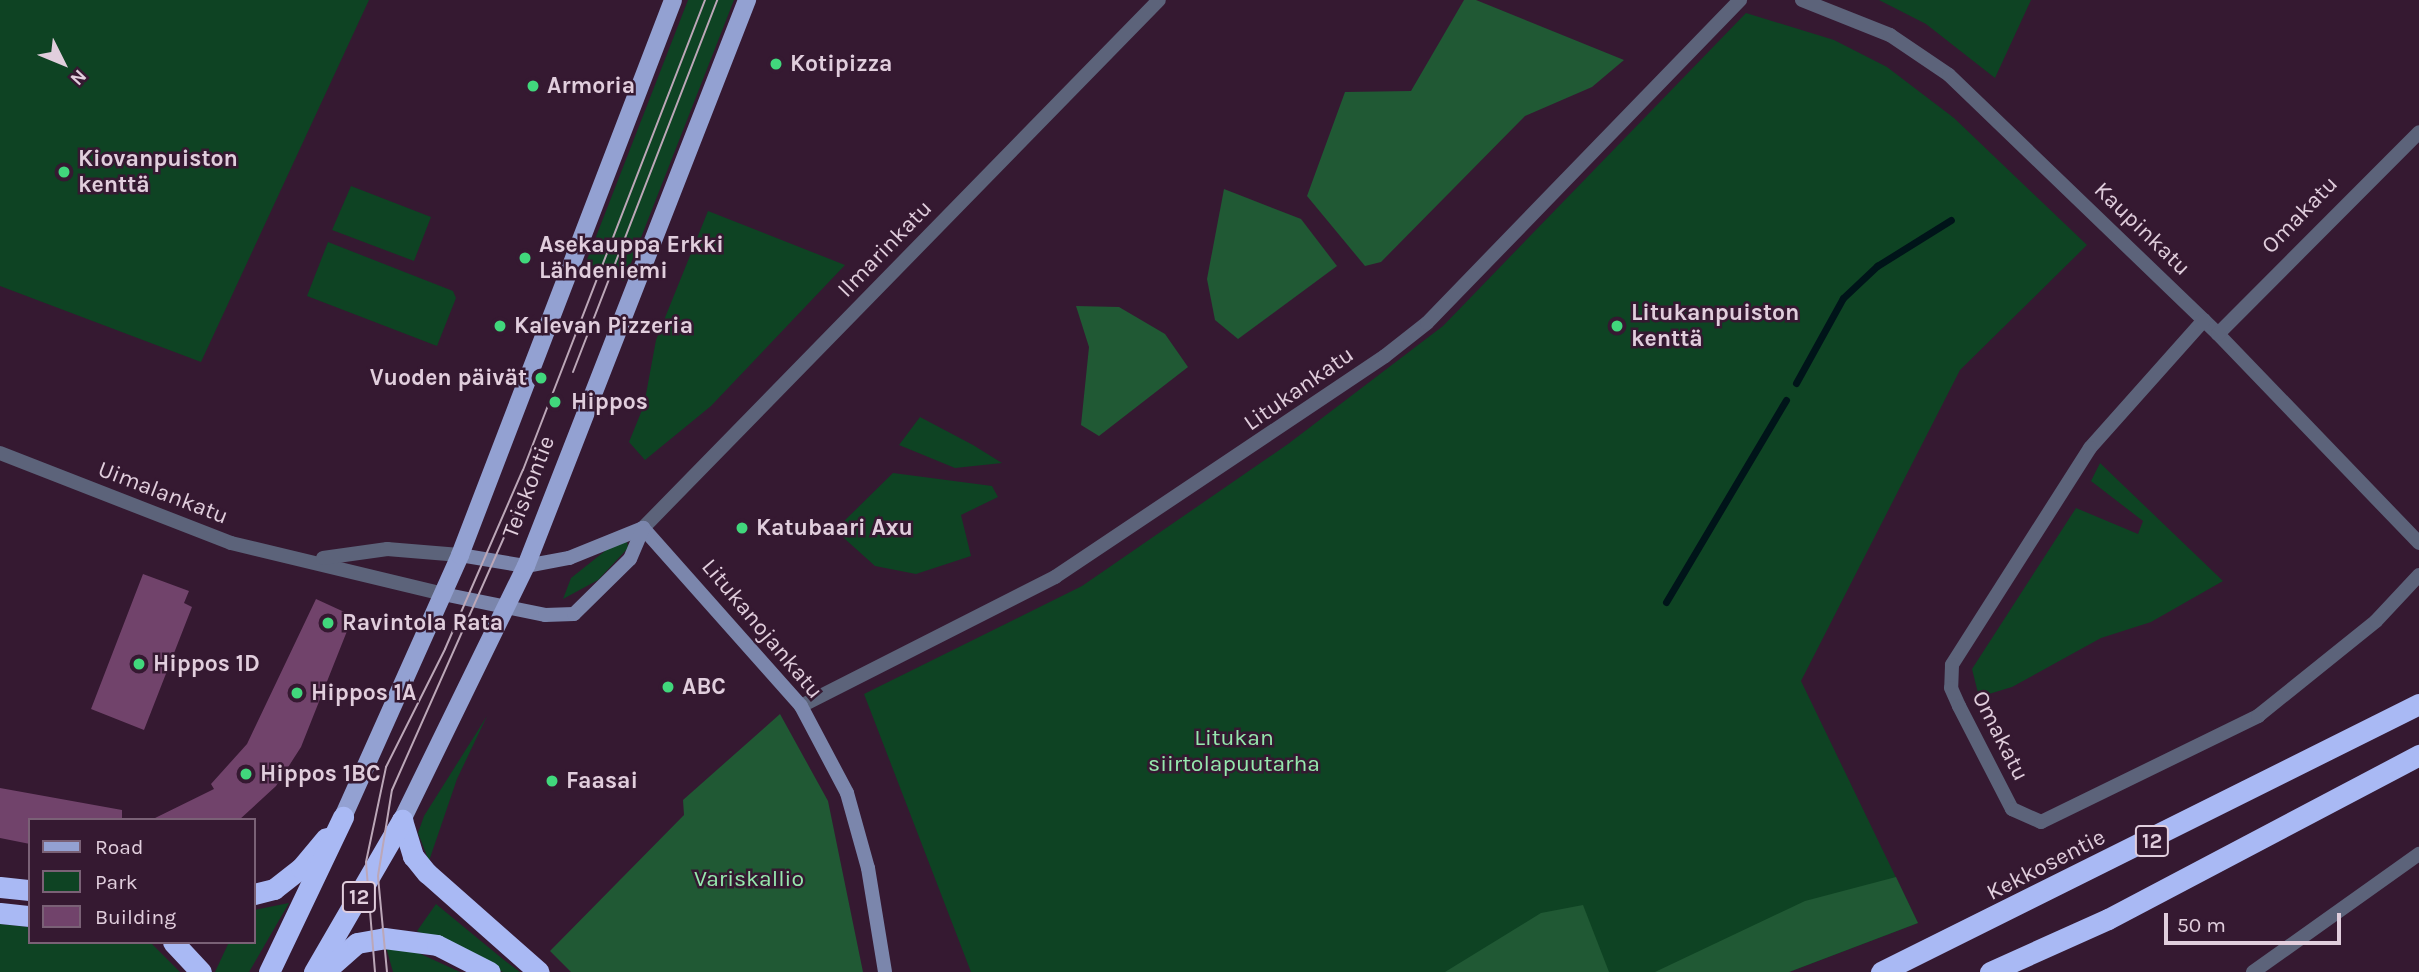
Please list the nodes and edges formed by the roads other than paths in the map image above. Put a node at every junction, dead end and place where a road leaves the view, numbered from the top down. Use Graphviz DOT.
graph roads {
  1 [pos="673,0"];
  2 [pos="747,0"];
  3 [pos="1159,0"];
  4 [pos="1740,0"];
  5 [pos="1802,0"];
  6 [pos="2419,132"];
  7 [pos="2204,320"];
  8 [pos="2218,334"];
  9 [pos="0,453"];
  10 [pos="643,528"];
  11 [pos="2417,540"];
  12 [pos="460,555"];
  13 [pos="315,559"];
  14 [pos="526,566"];
  15 [pos="2419,575"];
  16 [pos="443,594"];
  17 [pos="506,608"];
  18 [pos="2419,704"];
  19 [pos="802,706"];
  20 [pos="2419,755"];
  21 [pos="343,817"];
  22 [pos="401,820"];
  23 [pos="2419,854"];
  24 [pos="0,887"];
  25 [pos="28,890"];
  26 [pos="256,894"];
  27 [pos="0,913"];
  28 [pos="28,916"];
  29 [pos="175,944"];
  30 [pos="201,972"];
  31 [pos="268,972"];
  32 [pos="314,972"];
  33 [pos="324,972"];
  34 [pos="490,972"];
  35 [pos="539,972"];
  36 [pos="885,972"];
  37 [pos="1881,972"];
  38 [pos="1990,972"];
  39 [pos="2253,972"];
  1 -- 12 [label="main road, Teiskontie"];
  2 -- 14 [label="main road, Teiskontie"];
  3 -- 10 [label="street, Ilmarinkatu"];
  4 -- 19 [label="street, Litukankatu"];
  5 -- 7 [label="street, Kaupinkatu"];
  6 -- 8 [label="street, Omakatu"];
  7 -- 8 [label="street, Kaupinkatu"];
  7 -- 15 [label="street, Omakatu"];
  8 -- 11 [label="street, Kaupinkatu"];
  9 -- 13 [label="street, Uimalankatu"];
  10 -- 14 [label="street, Ilmarinkatu"];
  10 -- 17 [label="street, Ilmarinkatu"];
  10 -- 19 [label="street, Litukanojankatu"];
  12 -- 13 [label="street, Uimalankatu"];
  12 -- 14 [label="street, Uimalankatu"];
  12 -- 16 [label="main road, Teiskontie"];
  13 -- 16 [label="street, Uimalankatu"];
  14 -- 17 [label="main road, Teiskontie"];
  16 -- 17 [label="street, Uimalankatu"];
  16 -- 21 [label="main road, Teiskontie"];
  17 -- 22 [label="main road, Teiskontie"];
  18 -- 37 [label="highway, Kekkosentie / 12"];
  19 -- 36 [label="street, Litukanojankatu"];
  20 -- 38 [label="highway, 12"];
  21 -- 26 [label="highway"];
  21 -- 31 [label="highway, Teiskontie / 12"];
  22 -- 32 [label="highway, Teiskontie / 12"];
  22 -- 35 [label="highway"];
  23 -- 39 [label="street"];
  24 -- 25 [label="highway"];
  27 -- 28 [label="highway"];
  29 -- 30 [label="highway"];
  33 -- 34 [label="highway"];
}
